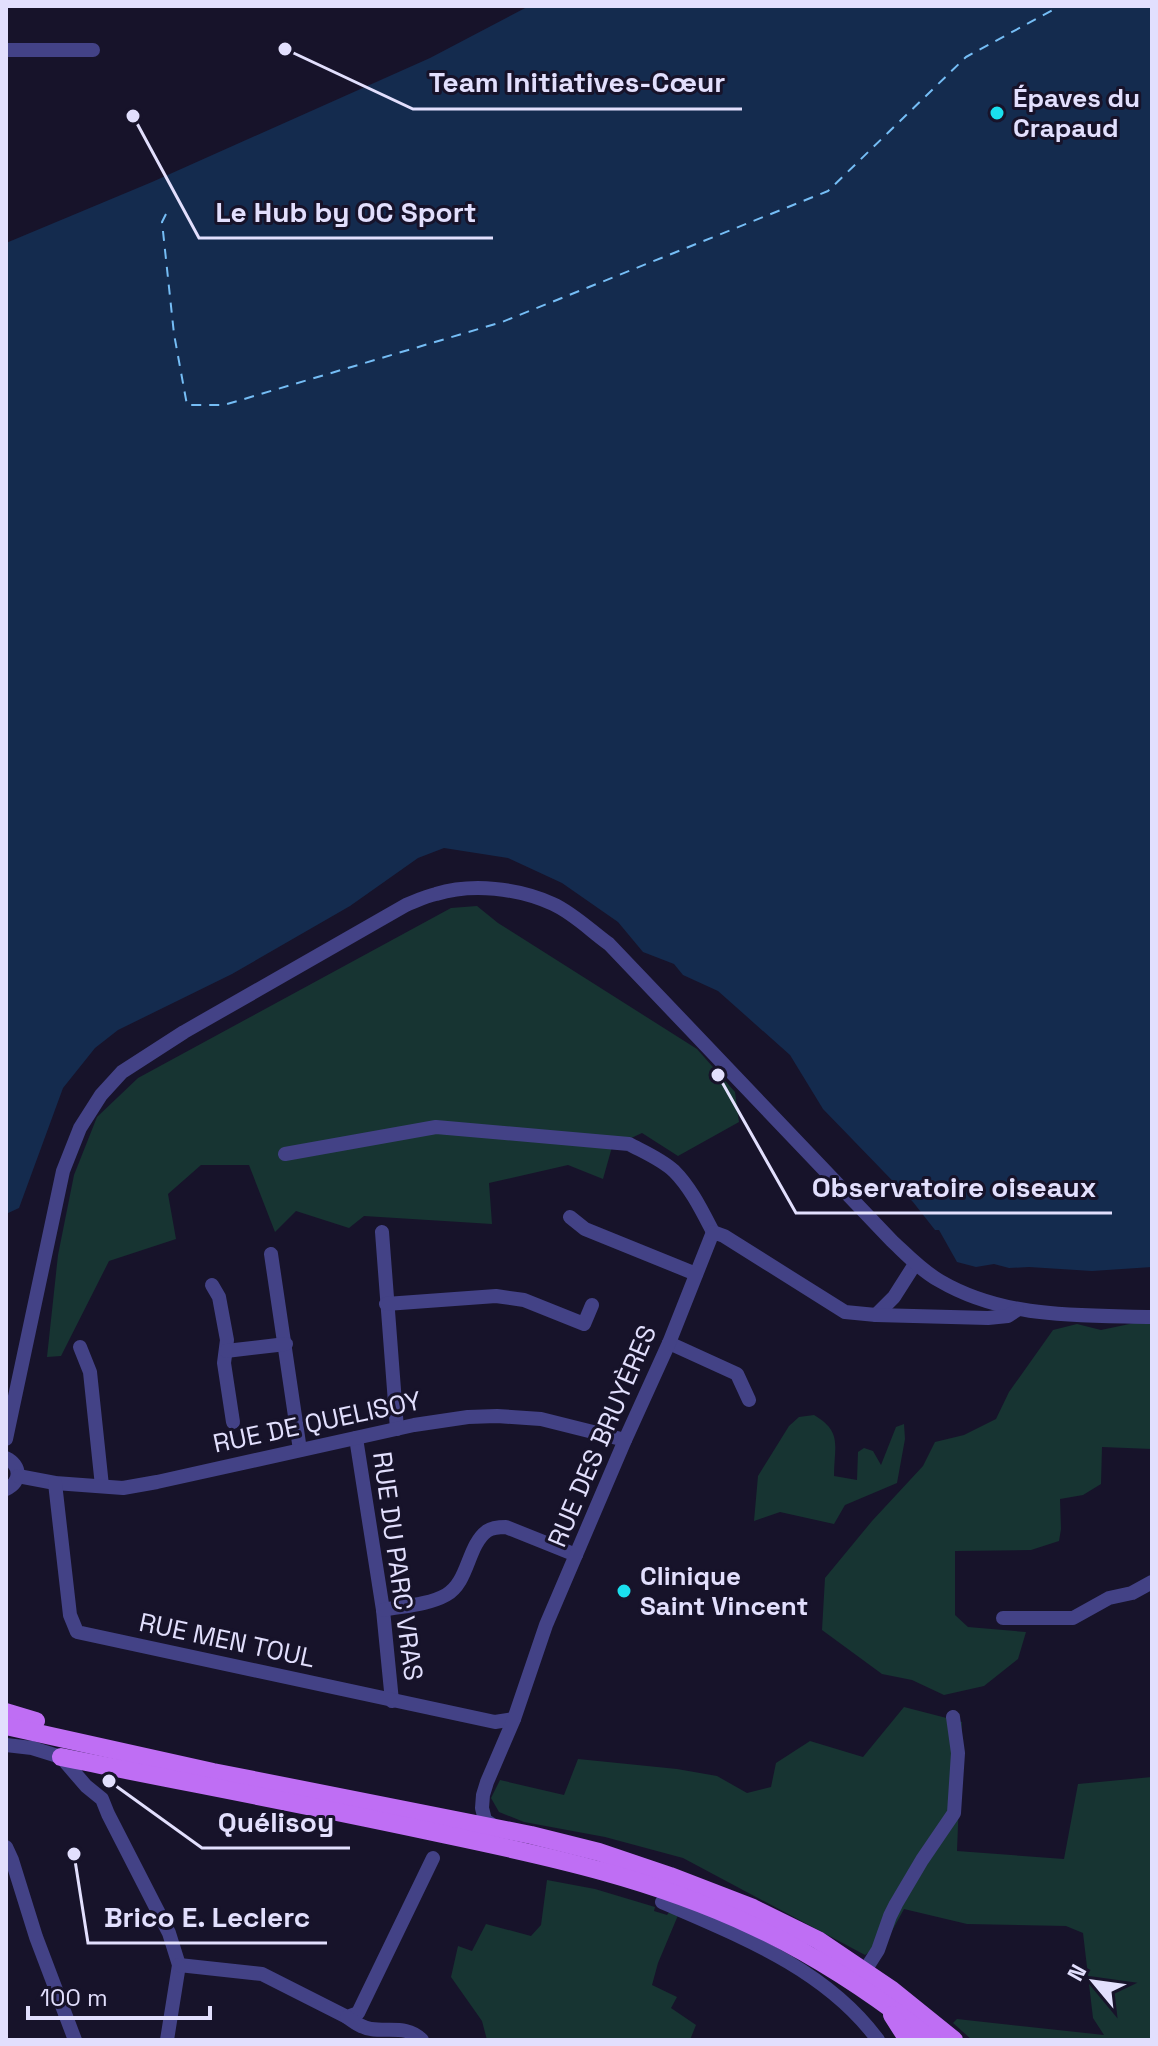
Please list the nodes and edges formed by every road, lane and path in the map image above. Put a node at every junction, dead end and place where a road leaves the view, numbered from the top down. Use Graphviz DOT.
graph roads {
  1 [pos="6,50"];
  2 [pos="93,50"];
  3 [pos="285,1154"];
  4 [pos="570,1217"];
  5 [pos="382,1232"];
  6 [pos="713,1232"];
  7 [pos="271,1254"];
  8 [pos="915,1264"];
  9 [pos="696,1274"];
  10 [pos="212,1285"];
  11 [pos="386,1304"];
  12 [pos="592,1305"];
  13 [pos="1017,1310"];
  14 [pos="876,1315"];
  15 [pos="1152,1317"];
  16 [pos="669,1343"];
  17 [pos="286,1344"];
  18 [pos="80,1347"];
  19 [pos="226,1351"];
  20 [pos="749,1400"];
  21 [pos="233,1422"];
  22 [pos="397,1429"];
  23 [pos="356,1438"];
  24 [pos="6,1439"];
  25 [pos="625,1440"];
  26 [pos="300,1450"];
  27 [pos="6,1458"];
  28 [pos="18,1476"];
  29 [pos="55,1483"];
  30 [pos="102,1486"];
  31 [pos="6,1489"];
  32 [pos="576,1555"];
  33 [pos="1152,1582"];
  34 [pos="383,1610"];
  35 [pos="1003,1618"];
  36 [pos="392,1701"];
  37 [pos="6,1712"];
  38 [pos="953,1717"];
  39 [pos="514,1719"];
  40 [pos="6,1726"];
  41 [pos="6,1734"];
  42 [pos="6,1745"];
  43 [pos="61,1757"];
  44 [pos="330,1802"];
  45 [pos="497,1829"];
  46 [pos="6,1847"];
  47 [pos="433,1858"];
  48 [pos="662,1902"];
  49 [pos="179,1965"];
  50 [pos="864,1972"];
  51 [pos="880,2000"];
  52 [pos="347,2017"];
  53 [pos="75,2040"];
  54 [pos="167,2040"];
  55 [pos="422,2040"];
  56 [pos="878,2040"];
  57 [pos="908,2040"];
  58 [pos="932,2040"];
  59 [pos="954,2040"];
  1 -- 2 [label="street"];
  3 -- 6 [label="street"];
  4 -- 9 [label="street"];
  5 -- 11 [label="street"];
  6 -- 9 [label="street, RUE DES BRUYÈRES"];
  6 -- 14 [label="street"];
  7 -- 17 [label="street"];
  8 -- 13 [label="street"];
  8 -- 14 [label="street"];
  8 -- 24 [label="street"];
  9 -- 16 [label="street, RUE DES BRUYÈRES"];
  10 -- 19 [label="street"];
  11 -- 12 [label="street"];
  11 -- 22 [label="street"];
  13 -- 14 [label="street"];
  13 -- 15 [label="street"];
  16 -- 20 [label="street"];
  16 -- 25 [label="street, RUE DES BRUYÈRES"];
  17 -- 19 [label="street"];
  17 -- 26 [label="street"];
  18 -- 30 [label="street"];
  19 -- 21 [label="street"];
  22 -- 23 [label="street, RUE DE QUELISOY"];
  22 -- 25 [label="street, RUE DE QUELISOY"];
  23 -- 26 [label="street, RUE DE QUELISOY"];
  23 -- 34 [label="street, RUE DU PARC VRAS"];
  25 -- 32 [label="street, RUE DES BRUYÈRES"];
  26 -- 30 [label="street, RUE DE QUELISOY"];
  27 -- 28 [label="street"];
  28 -- 29 [label="street, RUE DE QUELISOY"];
  28 -- 31 [label="street"];
  29 -- 30 [label="street, RUE DE QUELISOY"];
  29 -- 36 [label="street, RUE MEN TOUL"];
  32 -- 34 [label="street"];
  32 -- 39 [label="street, RUE DES BRUYÈRES"];
  33 -- 35 [label="street"];
  34 -- 36 [label="street, RUE DU PARC VRAS"];
  36 -- 39 [label="street, RUE MEN TOUL"];
  37 -- 44 [label="main road"];
  38 -- 50 [label="street"];
  39 -- 45 [label="street, RUE DES BRUYÈRES"];
  40 -- 44 [label="main road"];
  41 -- 44 [label="main road"];
  42 -- 43 [label="street"];
  43 -- 44 [label="main road"];
  43 -- 49 [label="street"];
  44 -- 45 [label="main road"];
  44 -- 51 [label="main road"];
  45 -- 50 [label="main road"];
  46 -- 53 [label="street"];
  47 -- 52 [label="street"];
  48 -- 56 [label="street"];
  49 -- 52 [label="street"];
  49 -- 54 [label="street"];
  50 -- 59 [label="main road"];
  51 -- 57 [label="main road"];
  51 -- 58 [label="main road"];
  52 -- 55 [label="street"];
}
